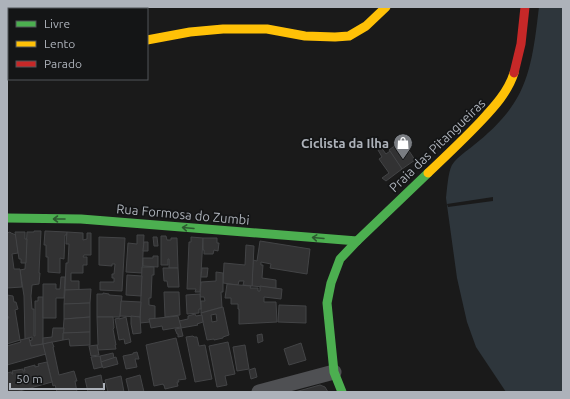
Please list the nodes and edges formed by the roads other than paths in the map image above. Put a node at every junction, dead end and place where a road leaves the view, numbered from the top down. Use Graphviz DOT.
graph roads {
  1 [pos="386,7"];
  2 [pos="525,7"];
  3 [pos="148,40"];
  4 [pos="7,218"];
  5 [pos="357,241"];
  6 [pos="334,372"];
  7 [pos="259,392"];
  8 [pos="342,392"];
  1 -- 3 [label="street"];
  2 -- 5 [label="street, Praia das Pitangueiras"];
  5 -- 4 [label="street, Rua Formosa do Zumbi, one-way"];
  5 -- 6 [label="street, Praia das Pitangueiras"];
  6 -- 7 [label="street"];
  6 -- 8 [label="street, Praia das Pitangueiras"];
}
